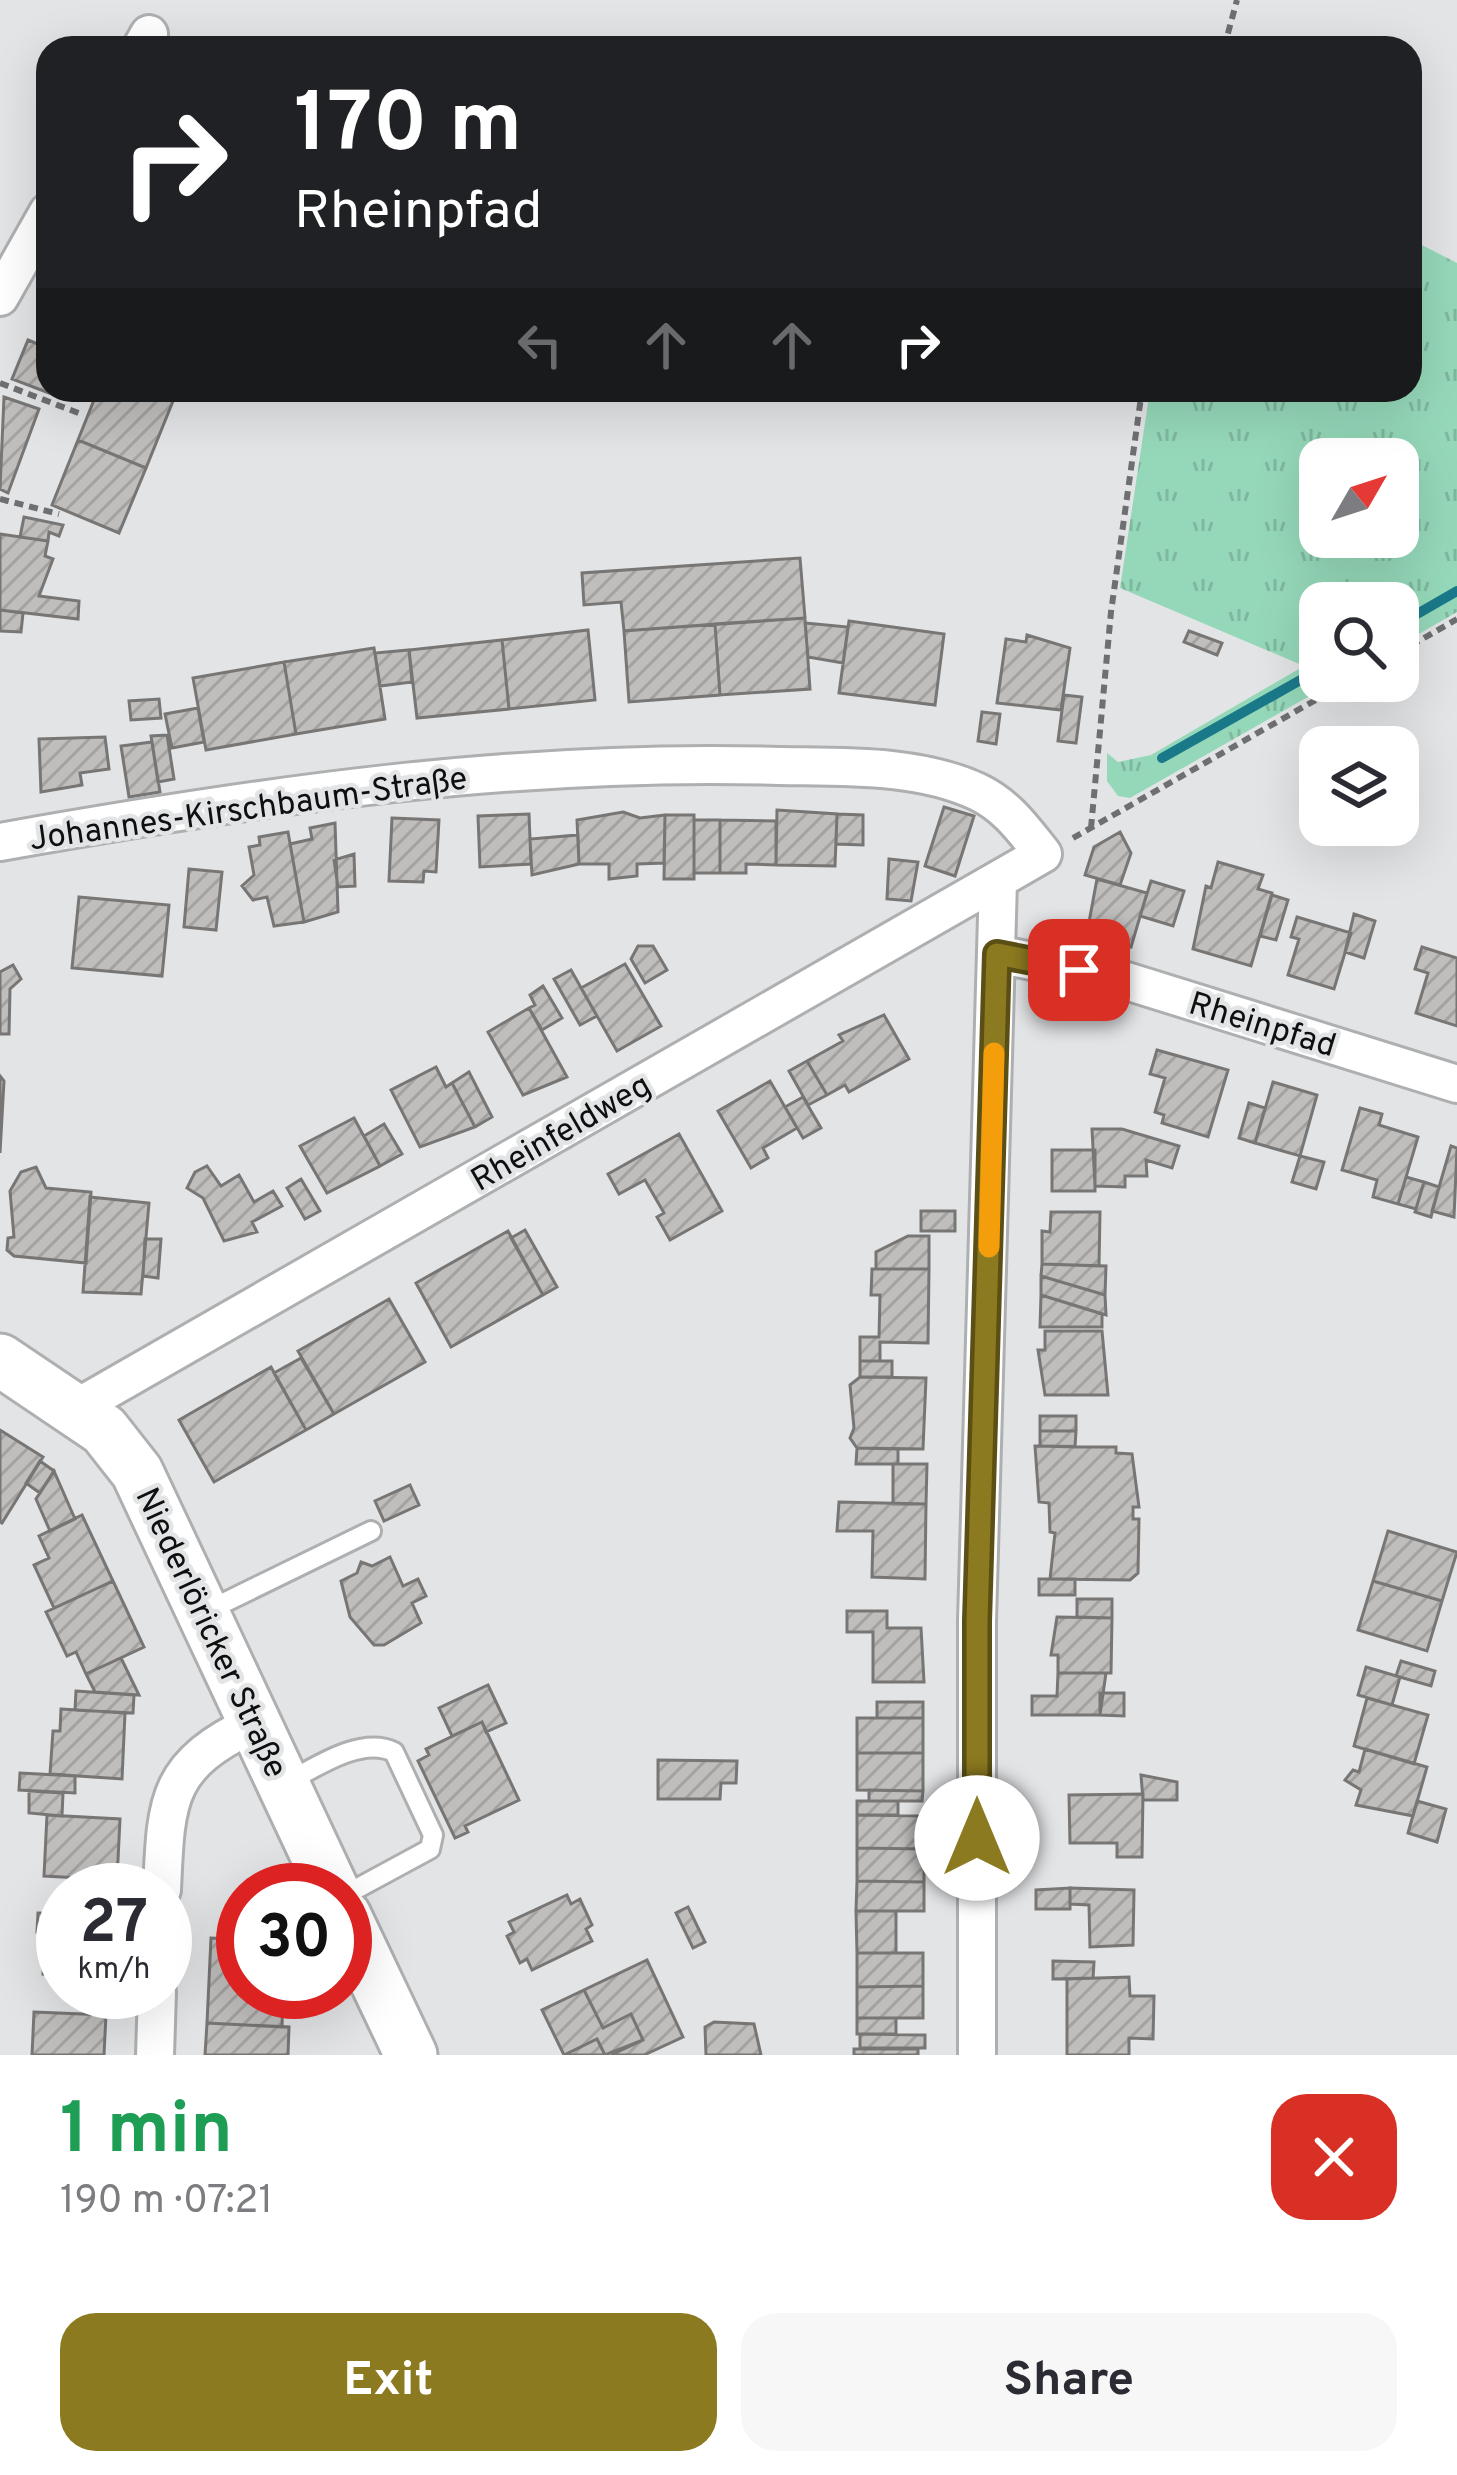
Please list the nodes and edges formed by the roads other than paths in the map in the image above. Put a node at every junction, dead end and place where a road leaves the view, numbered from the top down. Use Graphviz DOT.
graph roads {
  1 [pos="36,233"];
  2 [pos="0,297"];
  3 [pos="0,842"];
  4 [pos="1043,854"];
  5 [pos="998,881"];
  6 [pos="997,954"];
  7 [pos="1457,1084"];
  8 [pos="0,1360"];
  9 [pos="76,1408"];
  10 [pos="371,1532"];
  11 [pos="205,1612"];
  12 [pos="255,1723"];
  13 [pos="284,1784"];
  14 [pos="164,1863"];
  15 [pos="321,1863"];
  16 [pos="372,1881"];
  17 [pos="372,1973"];
  18 [pos="156,2019"];
  19 [pos="154,2055"];
  20 [pos="411,2055"];
  21 [pos="977,2055"];
  1 -- 2 [label="street"];
  3 -- 4 [label="street, Johannes-Kirschbaum-Straße"];
  4 -- 5 [label="street, Rheinfeldweg"];
  5 -- 6 [label="street"];
  5 -- 9 [label="street, Rheinfeldweg"];
  6 -- 7 [label="street, Rheinpfad"];
  6 -- 21 [label="street"];
  8 -- 9 [label="main road, Niederlöricker Straße"];
  9 -- 11 [label="main road, Niederlöricker Straße"];
  10 -- 11 [label="lane"];
  11 -- 12 [label="main road, Niederlöricker Straße"];
  12 -- 13 [label="main road, Niederlöricker Straße"];
  12 -- 14 [label="street"];
  13 -- 15 [label="main road, Niederlöricker Straße"];
  13 -- 16 [label="lane"];
  17 -- 20 [label="main road"];
  18 -- 19 [label="street"];
}
